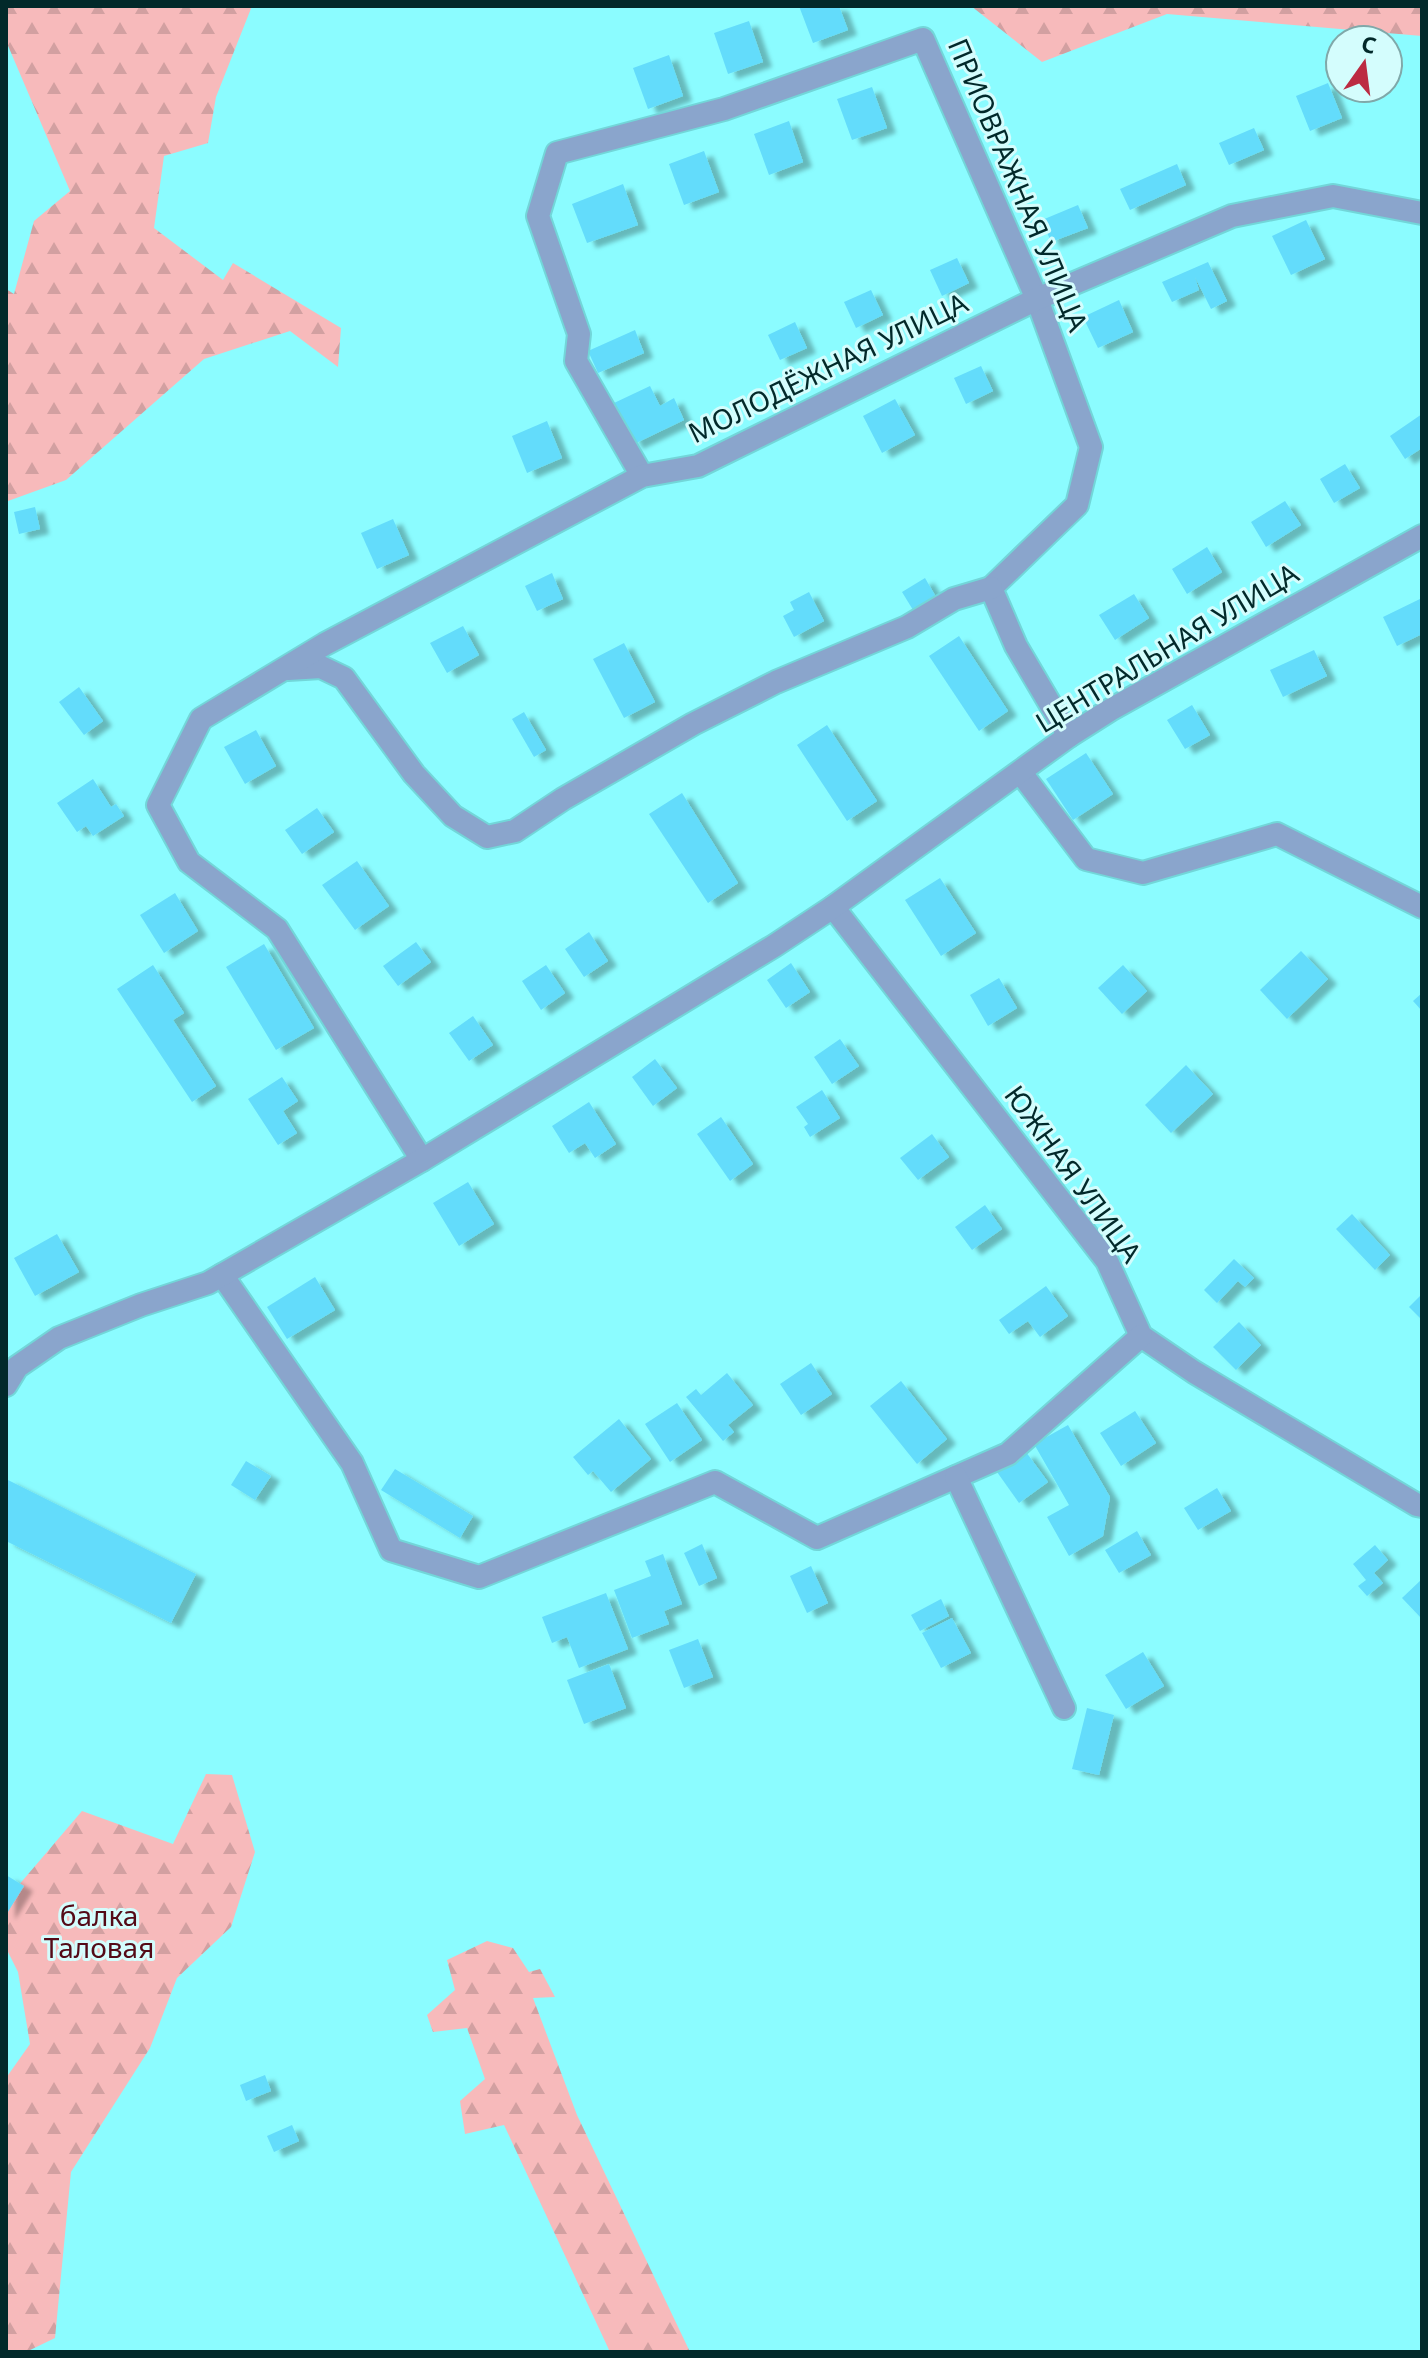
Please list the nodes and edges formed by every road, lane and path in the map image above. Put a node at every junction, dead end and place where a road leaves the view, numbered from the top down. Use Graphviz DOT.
graph roads {
  1 [pos="1422,213"];
  2 [pos="1037,299"];
  3 [pos="642,476"];
  4 [pos="1422,536"];
  5 [pos="991,588"];
  6 [pos="282,670"];
  7 [pos="1069,736"];
  8 [pos="1021,773"];
  9 [pos="833,907"];
  10 [pos="1422,907"];
  11 [pos="422,1160"];
  12 [pos="222,1275"];
  13 [pos="1141,1336"];
  14 [pos="6,1385"];
  15 [pos="956,1477"];
  16 [pos="1422,1506"];
  17 [pos="1064,1708"];
  1 -- 2 [label="street, МОЛОДЁЖНАЯ УЛИЦА"];
  2 -- 3 [label="street, МОЛОДЁЖНАЯ УЛИЦА"];
  2 -- 3 [label="street, ПРИОВРАЖНАЯ УЛИЦА"];
  2 -- 5 [label="street, ПРИОВРАЖНАЯ УЛИЦА"];
  3 -- 6 [label="street, МОЛОДЁЖНАЯ УЛИЦА"];
  4 -- 7 [label="street, ЦЕНТРАЛЬНАЯ УЛИЦА"];
  5 -- 6 [label="street"];
  5 -- 7 [label="street"];
  6 -- 11 [label="street, МОЛОДЁЖНАЯ УЛИЦА"];
  7 -- 8 [label="street, ЦЕНТРАЛЬНАЯ УЛИЦА"];
  8 -- 9 [label="street, ЦЕНТРАЛЬНАЯ УЛИЦА"];
  8 -- 10 [label="street"];
  9 -- 11 [label="street, ЦЕНТРАЛЬНАЯ УЛИЦА"];
  9 -- 13 [label="street, ЮЖНАЯ УЛИЦА"];
  11 -- 12 [label="street, ЦЕНТРАЛЬНАЯ УЛИЦА"];
  12 -- 14 [label="street, ЦЕНТРАЛЬНАЯ УЛИЦА"];
  12 -- 15 [label="street"];
  13 -- 15 [label="street"];
  13 -- 16 [label="street"];
  15 -- 17 [label="street"];
}
